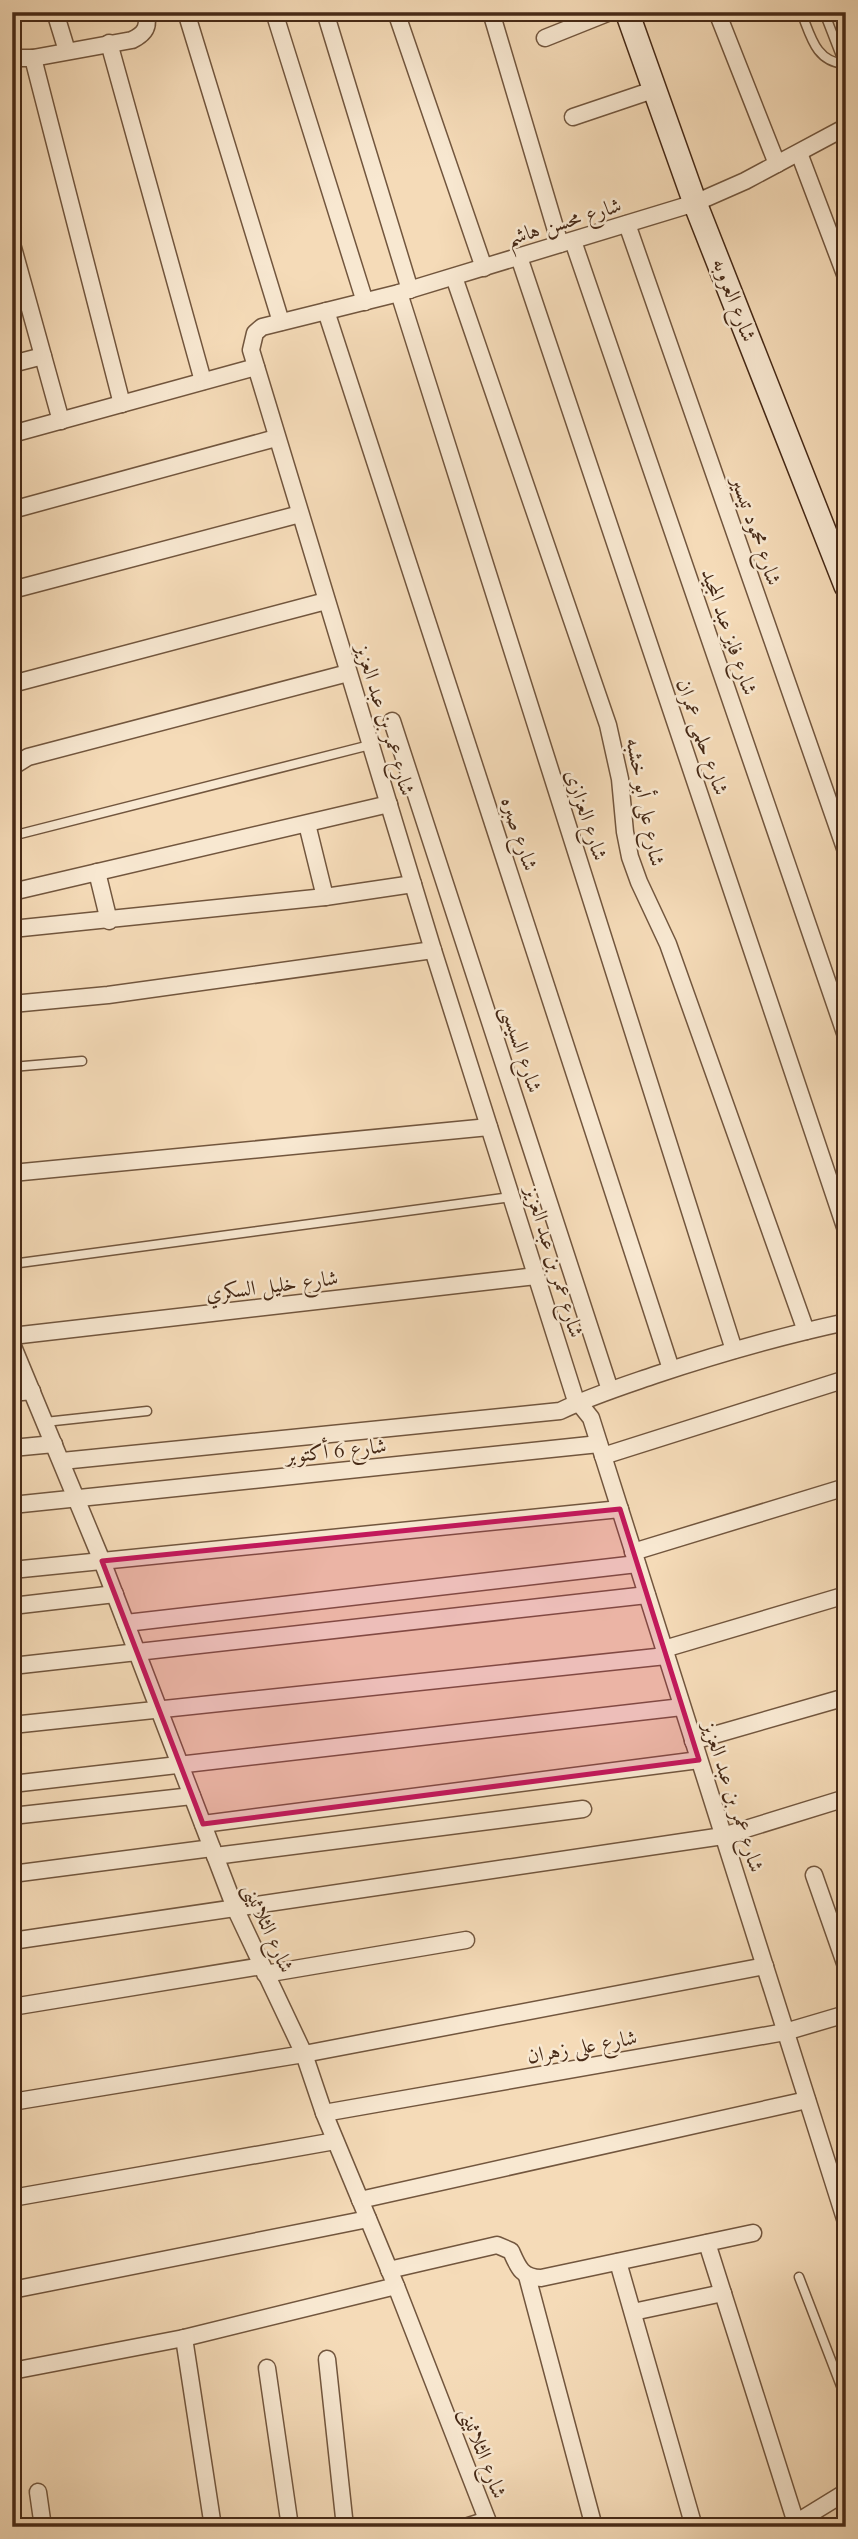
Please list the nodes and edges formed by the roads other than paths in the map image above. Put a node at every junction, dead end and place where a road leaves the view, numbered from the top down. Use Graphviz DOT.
graph roads {
  1 [pos="55,12"];
  2 [pos="186,12"];
  3 [pos="274,12"];
  4 [pos="325,12"];
  5 [pos="396,12"];
  6 [pos="491,12"];
  7 [pos="610,12"];
  8 [pos="627,12"];
  9 [pos="717,12"];
  10 [pos="801,12"];
  11 [pos="824,12"];
  12 [pos="146,15"];
  13 [pos="545,37"];
  14 [pos="109,43"];
  15 [pos="67,51"];
  16 [pos="12,58"];
  17 [pos="33,58"];
  18 [pos="845,66"];
  19 [pos="656,89"];
  20 [pos="573,117"];
  21 [pos="846,127"];
  22 [pos="799,153"];
  23 [pos="776,164"];
  24 [pos="695,203"];
  25 [pos="627,224"];
  26 [pos="566,242"];
  27 [pos="12,244"];
  28 [pos="519,257"];
  29 [pos="484,268"];
  30 [pos="454,277"];
  31 [pos="846,277"];
  32 [pos="404,292"];
  33 [pos="365,302"];
  34 [pos="326,311"];
  35 [pos="281,322"];
  36 [pos="43,356"];
  37 [pos="12,364"];
  38 [pos="256,367"];
  39 [pos="203,381"];
  40 [pos="122,404"];
  41 [pos="61,421"];
  42 [pos="12,434"];
  43 [pos="276,438"];
  44 [pos="12,510"];
  45 [pos="300,514"];
  46 [pos="846,586"];
  47 [pos="12,590"];
  48 [pos="326,601"];
  49 [pos="348,673"];
  50 [pos="12,684"];
  51 [pos="392,721"];
  52 [pos="370,745"];
  53 [pos="12,767"];
  54 [pos="389,804"];
  55 [pos="307,824"];
  56 [pos="12,836"];
  57 [pos="846,851"];
  58 [pos="97,872"];
  59 [pos="413,884"];
  60 [pos="12,892"];
  61 [pos="325,897"];
  62 [pos="109,921"];
  63 [pos="12,929"];
  64 [pos="433,950"];
  65 [pos="12,1004"];
  66 [pos="846,1036"];
  67 [pos="82,1061"];
  68 [pos="12,1067"];
  69 [pos="489,1127"];
  70 [pos="12,1173"];
  71 [pos="511,1198"];
  72 [pos="846,1230"];
  73 [pos="12,1264"];
  74 [pos="536,1276"];
  75 [pos="846,1322"];
  76 [pos="806,1331"];
  77 [pos="12,1336"];
  78 [pos="12,1344"];
  79 [pos="734,1350"];
  80 [pos="671,1369"];
  81 [pos="846,1379"];
  82 [pos="610,1390"];
  83 [pos="32,1391"];
  84 [pos="12,1392"];
  85 [pos="576,1403"];
  86 [pos="147,1412"];
  87 [pos="45,1422"];
  88 [pos="54,1444"];
  89 [pos="12,1448"];
  90 [pos="601,1450"];
  91 [pos="62,1461"];
  92 [pos="846,1487"];
  93 [pos="78,1499"];
  94 [pos="12,1506"];
  95 [pos="620,1509"];
  96 [pos="635,1558"];
  97 [pos="102,1561"];
  98 [pos="12,1570"];
  99 [pos="115,1594"];
  100 [pos="647,1595"];
  101 [pos="846,1595"];
  102 [pos="12,1606"];
  103 [pos="126,1623"];
  104 [pos="665,1652"];
  105 [pos="137,1653"];
  106 [pos="12,1666"];
  107 [pos="846,1697"];
  108 [pos="682,1707"];
  109 [pos="159,1709"];
  110 [pos="12,1725"];
  111 [pos="693,1741"];
  112 [pos="699,1759"];
  113 [pos="180,1765"];
  114 [pos="12,1784"];
  115 [pos="192,1796"];
  116 [pos="846,1798"];
  117 [pos="583,1809"];
  118 [pos="12,1816"];
  119 [pos="203,1824"];
  120 [pos="723,1836"];
  121 [pos="213,1852"];
  122 [pos="12,1874"];
  123 [pos="814,1875"];
  124 [pos="235,1908"];
  125 [pos="466,1940"];
  126 [pos="12,1941"];
  127 [pos="765,1966"];
  128 [pos="846,1966"];
  129 [pos="264,1970"];
  130 [pos="12,2007"];
  131 [pos="846,2014"];
  132 [pos="785,2032"];
  133 [pos="304,2054"];
  134 [pos="807,2100"];
  135 [pos="12,2102"];
  136 [pos="324,2113"];
  137 [pos="335,2141"];
  138 [pos="12,2198"];
  139 [pos="360,2200"];
  140 [pos="368,2219"];
  141 [pos="846,2222"];
  142 [pos="753,2233"];
  143 [pos="707,2243"];
  144 [pos="618,2262"];
  145 [pos="527,2276"];
  146 [pos="799,2277"];
  147 [pos="392,2278"];
  148 [pos="12,2290"];
  149 [pos="723,2293"];
  150 [pos="633,2312"];
  151 [pos="184,2338"];
  152 [pos="327,2359"];
  153 [pos="267,2368"];
  154 [pos="12,2371"];
  155 [pos="846,2399"];
  156 [pos="38,2492"];
  157 [pos="846,2492"];
  158 [pos="489,2523"];
  159 [pos="792,2525"];
  160 [pos="43,2527"];
  161 [pos="213,2527"];
  162 [pos="290,2527"];
  163 [pos="345,2527"];
  164 [pos="465,2527"];
  165 [pos="594,2527"];
  166 [pos="694,2527"];
  1 -- 15 [label="street"];
  2 -- 35 [label="street"];
  3 -- 33 [label="street"];
  4 -- 32 [label="street, شارع العزازى"];
  5 -- 29 [label="street"];
  6 -- 26 [label="street, شارع فايز عبد المجيد"];
  7 -- 13 [label="street"];
  8 -- 19 [label="street, شارع العروبه"];
  9 -- 23 [label="street"];
  10 -- 18 [label="lane"];
  11 -- 18 [label="lane"];
  12 -- 14 [label="street"];
  14 -- 15 [label="street"];
  14 -- 39 [label="street"];
  15 -- 17 [label="street"];
  16 -- 17 [label="street"];
  17 -- 40 [label="street"];
  19 -- 20 [label="street"];
  19 -- 24 [label="street, شارع العروبه"];
  21 -- 22 [label="street, شارع محسن هاشم"];
  22 -- 23 [label="street, شارع محسن هاشم"];
  22 -- 31 [label="street"];
  23 -- 24 [label="street, شارع محسن هاشم"];
  24 -- 25 [label="street, شارع محسن هاشم"];
  24 -- 46 [label="street, شارع العروبه"];
  25 -- 26 [label="street, شارع محسن هاشم"];
  25 -- 57 [label="street, شارع محمود تيسير"];
  26 -- 28 [label="street, شارع محسن هاشم"];
  26 -- 66 [label="street, شارع فايز عبد المجيد"];
  27 -- 36 [label="street"];
  28 -- 29 [label="street, شارع محسن هاشم"];
  28 -- 72 [label="street, شارع حلمى عمران"];
  29 -- 30 [label="street, شارع محسن هاشم"];
  30 -- 32 [label="street, شارع محسن هاشم"];
  30 -- 76 [label="street, شارع على أبو خشبه"];
  32 -- 33 [label="street, شارع محسن هاشم"];
  32 -- 79 [label="street, شارع العزازى"];
  33 -- 34 [label="street, شارع محسن هاشم"];
  34 -- 35 [label="street, شارع محسن هاشم"];
  34 -- 80 [label="street, شارع صبره"];
  35 -- 38 [label="street, شارع عمر بن عبد العزيز"];
  36 -- 37 [label="street"];
  36 -- 41 [label="street"];
  38 -- 39 [label="street"];
  38 -- 43 [label="street, شارع عمر بن عبد العزيز"];
  39 -- 40 [label="street"];
  40 -- 41 [label="street"];
  41 -- 42 [label="street"];
  43 -- 44 [label="street"];
  43 -- 45 [label="street, شارع عمر بن عبد العزيز"];
  45 -- 47 [label="street"];
  45 -- 48 [label="street, شارع عمر بن عبد العزيز"];
  48 -- 49 [label="street, شارع عمر بن عبد العزيز"];
  48 -- 50 [label="street"];
  49 -- 52 [label="street, شارع عمر بن عبد العزيز"];
  49 -- 53 [label="street"];
  51 -- 82 [label="street, شارع السيسى"];
  52 -- 54 [label="street, شارع عمر بن عبد العزيز"];
  52 -- 56 [label="lane"];
  54 -- 55 [label="street"];
  54 -- 59 [label="street, شارع عمر بن عبد العزيز"];
  55 -- 58 [label="street"];
  55 -- 61 [label="street"];
  58 -- 60 [label="street"];
  58 -- 62 [label="street"];
  59 -- 61 [label="street"];
  59 -- 64 [label="street, شارع عمر بن عبد العزيز"];
  61 -- 62 [label="street"];
  62 -- 63 [label="street"];
  64 -- 65 [label="street"];
  64 -- 69 [label="street, شارع عمر بن عبد العزيز"];
  67 -- 68 [label="lane"];
  69 -- 70 [label="street"];
  69 -- 71 [label="street, شارع عمر بن عبد العزيز"];
  71 -- 73 [label="lane"];
  71 -- 74 [label="street, شارع عمر بن عبد العزيز"];
  74 -- 77 [label="street, شارع خليل السكري"];
  74 -- 85 [label="street, شارع عمر بن عبد العزيز"];
  75 -- 76 [label="street"];
  76 -- 79 [label="street"];
  78 -- 83 [label="street, شارع الثلاثينى"];
  79 -- 80 [label="street"];
  80 -- 82 [label="street"];
  81 -- 90 [label="street, شارع 6 أكتوبر"];
  82 -- 85 [label="street"];
  83 -- 84 [label="street"];
  83 -- 87 [label="street, شارع الثلاثينى"];
  85 -- 90 [label="street, شارع عمر بن عبد العزيز"];
  85 -- 91 [label="street"];
  86 -- 87 [label="lane"];
  87 -- 88 [label="street, شارع الثلاثينى"];
  88 -- 89 [label="street"];
  88 -- 91 [label="street, شارع الثلاثينى"];
  90 -- 93 [label="street, شارع 6 أكتوبر"];
  90 -- 95 [label="street, شارع عمر بن عبد العزيز"];
  91 -- 93 [label="street, شارع الثلاثينى"];
  92 -- 96 [label="street"];
  93 -- 94 [label="street, شارع 6 أكتوبر"];
  93 -- 97 [label="street, شارع الثلاثينى"];
  95 -- 96 [label="street, شارع عمر بن عبد العزيز"];
  95 -- 97 [label="street"];
  96 -- 100 [label="street, شارع عمر بن عبد العزيز"];
  96 -- 103 [label="street"];
  97 -- 98 [label="street"];
  97 -- 99 [label="street, شارع الثلاثينى"];
  99 -- 102 [label="street"];
  99 -- 103 [label="street, شارع الثلاثينى"];
  100 -- 104 [label="street, شارع عمر بن عبد العزيز"];
  100 -- 105 [label="street"];
  101 -- 104 [label="street"];
  103 -- 105 [label="street, شارع الثلاثينى"];
  104 -- 108 [label="street, شارع عمر بن عبد العزيز"];
  104 -- 109 [label="street"];
  105 -- 106 [label="street"];
  105 -- 109 [label="street, شارع الثلاثينى"];
  107 -- 111 [label="street"];
  108 -- 111 [label="street, شارع عمر بن عبد العزيز"];
  108 -- 113 [label="street"];
  109 -- 110 [label="street"];
  109 -- 113 [label="street, شارع الثلاثينى"];
  111 -- 112 [label="street, شارع عمر بن عبد العزيز"];
  112 -- 119 [label="street"];
  112 -- 120 [label="street, شارع عمر بن عبد العزيز"];
  113 -- 114 [label="street"];
  113 -- 115 [label="street, شارع الثلاثينى"];
  115 -- 118 [label="street"];
  115 -- 119 [label="street, شارع الثلاثينى"];
  116 -- 120 [label="street"];
  117 -- 121 [label="street"];
  119 -- 121 [label="street, شارع الثلاثينى"];
  120 -- 124 [label="street"];
  120 -- 127 [label="street, شارع عمر بن عبد العزيز"];
  121 -- 122 [label="street"];
  121 -- 124 [label="street, شارع الثلاثينى"];
  123 -- 128 [label="street"];
  124 -- 126 [label="street"];
  124 -- 129 [label="street, شارع الثلاثينى"];
  125 -- 129 [label="street"];
  127 -- 132 [label="street, شارع عمر بن عبد العزيز"];
  127 -- 133 [label="street"];
  129 -- 130 [label="street"];
  129 -- 133 [label="street, شارع الثلاثينى"];
  131 -- 132 [label="street, شارع على زهران"];
  132 -- 134 [label="street, شارع عمر بن عبد العزيز"];
  132 -- 136 [label="street, شارع على زهران"];
  133 -- 135 [label="street"];
  133 -- 136 [label="street, شارع الثلاثينى"];
  134 -- 139 [label="street"];
  134 -- 141 [label="street, شارع عمر بن عبد العزيز"];
  136 -- 137 [label="street, شارع الثلاثينى"];
  137 -- 138 [label="street"];
  137 -- 139 [label="street, شارع الثلاثينى"];
  139 -- 140 [label="street, شارع الثلاثينى"];
  140 -- 147 [label="street, شارع الثلاثينى"];
  140 -- 148 [label="street"];
  142 -- 143 [label="street"];
  143 -- 144 [label="street"];
  143 -- 149 [label="street"];
  144 -- 145 [label="street"];
  144 -- 150 [label="street"];
  145 -- 147 [label="street"];
  145 -- 165 [label="street"];
  146 -- 155 [label="lane"];
  147 -- 151 [label="street"];
  147 -- 158 [label="street, شارع الثلاثينى"];
  149 -- 150 [label="street"];
  149 -- 159 [label="street"];
  150 -- 166 [label="street"];
  151 -- 154 [label="street"];
  151 -- 161 [label="street"];
  152 -- 163 [label="street"];
  153 -- 162 [label="street"];
  156 -- 160 [label="street"];
  157 -- 159 [label="street"];
  158 -- 164 [label="street"];
}
